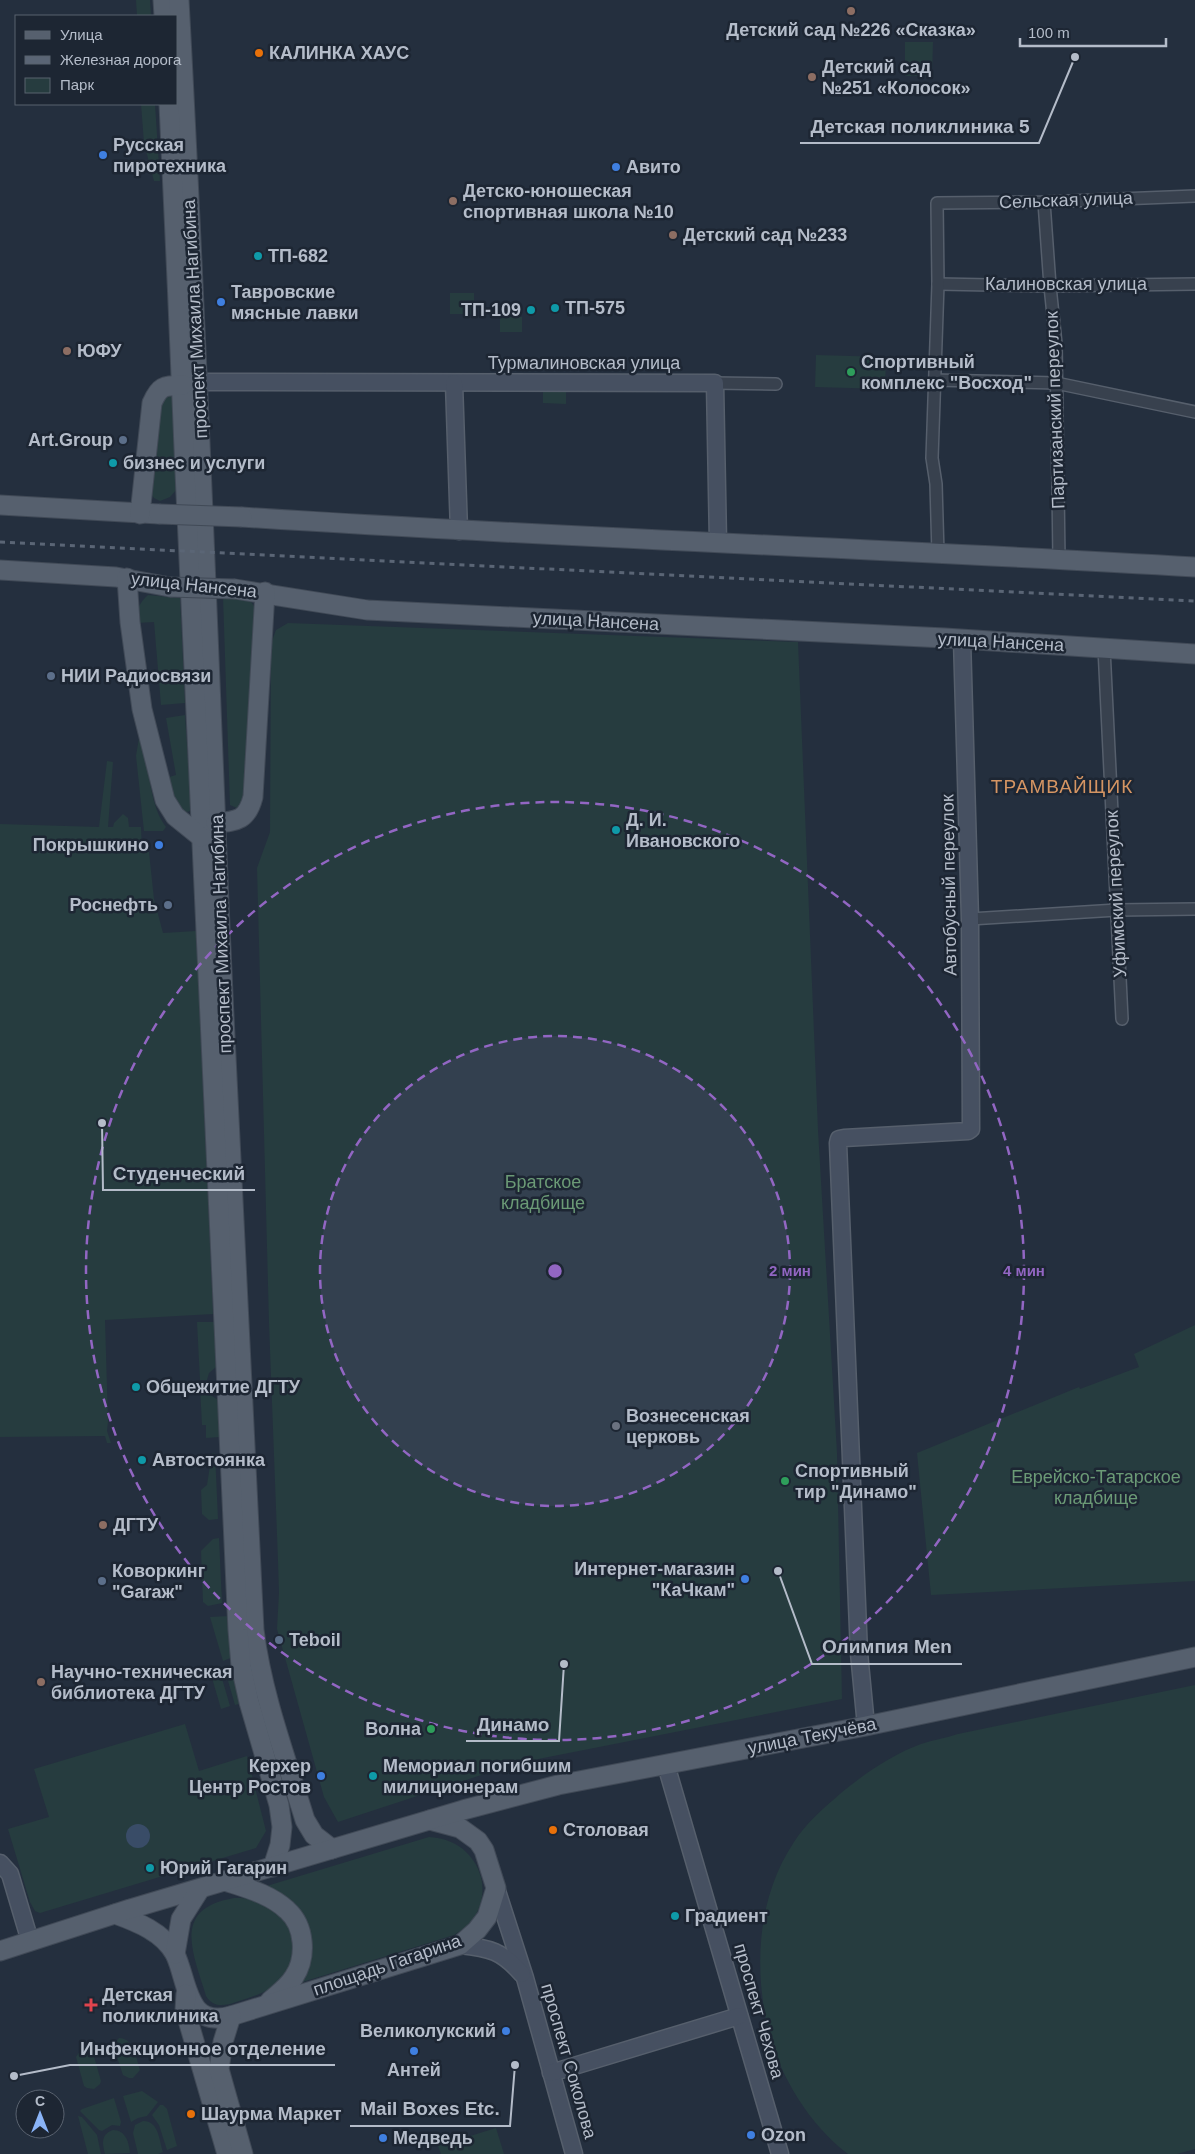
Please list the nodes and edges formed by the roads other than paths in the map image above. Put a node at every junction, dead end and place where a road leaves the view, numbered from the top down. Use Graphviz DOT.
graph roads {
  1 [pos="163,0"];
  2 [pos="179,0"];
  3 [pos="164,15"];
  4 [pos="169,105"];
  5 [pos="1195,196"];
  6 [pos="1044,202"];
  7 [pos="938,284"];
  8 [pos="1195,284"];
  9 [pos="1050,286"];
  10 [pos="934,380"];
  11 [pos="454,383"];
  12 [pos="715,383"];
  13 [pos="1056,383"];
  14 [pos="191,384"];
  15 [pos="776,384"];
  16 [pos="1195,412"];
  17 [pos="0,505"];
  18 [pos="150,514"];
  19 [pos="459,531"];
  20 [pos="718,543"];
  21 [pos="938,554"];
  22 [pos="1059,559"];
  23 [pos="1195,567"];
  24 [pos="0,570"];
  25 [pos="91,575"];
  26 [pos="127,578"];
  27 [pos="162,585"];
  28 [pos="265,592"];
  29 [pos="129,610"];
  30 [pos="962,639"];
  31 [pos="1104,648"];
  32 [pos="1195,654"];
  33 [pos="200,812"];
  34 [pos="182,821"];
  35 [pos="216,823"];
  36 [pos="201,836"];
  37 [pos="1195,908"];
  38 [pos="1117,910"];
  39 [pos="970,919"];
  40 [pos="1122,1019"];
  41 [pos="1195,1657"];
  42 [pos="866,1726"];
  43 [pos="666,1765"];
  44 [pos="429,1820"];
  45 [pos="332,1849"];
  46 [pos="2,1864"];
  47 [pos="273,1867"];
  48 [pos="225,1881"];
  49 [pos="200,1888"];
  50 [pos="496,1888"];
  51 [pos="115,1914"];
  52 [pos="30,1941"];
  53 [pos="460,1945"];
  54 [pos="0,1951"];
  55 [pos="174,1954"];
  56 [pos="525,1978"];
  57 [pos="186,1990"];
  58 [pos="265,2005"];
  59 [pos="231,2016"];
  60 [pos="739,2016"];
  61 [pos="551,2073"];
  62 [pos="227,2154"];
  63 [pos="244,2154"];
  64 [pos="574,2154"];
  65 [pos="780,2154"];
  1 -- 3 [label="main road"];
  2 -- 14 [label="main road, проспект Михаила Нагибина"];
  4 -- 14 [label="main road, проспект Михаила Нагибина"];
  5 -- 6 [label="street, Сельская улица"];
  6 -- 7 [label="street, Сельская улица"];
  6 -- 9 [label="street, Партизанский переулок"];
  7 -- 9 [label="street, Калиновская улица"];
  7 -- 10 [label="street"];
  8 -- 9 [label="street, Калиновская улица"];
  9 -- 13 [label="street, Партизанский переулок"];
  10 -- 13 [label="street"];
  10 -- 21 [label="street"];
  11 -- 12 [label="street, Турмалиновская улица"];
  11 -- 14 [label="street, Турмалиновская улица"];
  11 -- 19 [label="street"];
  12 -- 15 [label="street, Турмалиновская улица"];
  12 -- 20 [label="street"];
  13 -- 16 [label="street"];
  13 -- 22 [label="street, Партизанский переулок"];
  14 -- 18 [label="main road"];
  14 -- 33 [label="main road, проспект Михаила Нагибина"];
  14 -- 35 [label="main road, проспект Михаила Нагибина"];
  17 -- 18 [label="main road"];
  18 -- 19 [label="main road, bridge"];
  19 -- 20 [label="main road"];
  20 -- 21 [label="main road"];
  21 -- 22 [label="main road"];
  22 -- 23 [label="main road"];
  24 -- 25 [label="main road, улица Нансена"];
  25 -- 26 [label="main road, улица Нансена"];
  25 -- 29 [label="main road"];
  26 -- 27 [label="main road, улица Нансена"];
  26 -- 29 [label="main road"];
  27 -- 28 [label="main road, улица Нансена, bridge"];
  27 -- 29 [label="main road"];
  28 -- 30 [label="main road, улица Нансена"];
  28 -- 35 [label="main road"];
  29 -- 34 [label="main road"];
  30 -- 31 [label="main road, улица Нансена"];
  30 -- 39 [label="street, Автобусный переулок"];
  31 -- 32 [label="main road, улица Нансена"];
  31 -- 38 [label="street, Уфимский переулок"];
  33 -- 34 [label="main road"];
  33 -- 36 [label="main road, проспект Михаила Нагибина"];
  34 -- 36 [label="main road"];
  35 -- 45 [label="main road, проспект Михаила Нагибина"];
  36 -- 47 [label="main road, проспект Михаила Нагибина"];
  37 -- 38 [label="street"];
  38 -- 39 [label="street"];
  38 -- 40 [label="street, Уфимский переулок"];
  39 -- 42 [label="street, Автобусный переулок"];
  41 -- 42 [label="main road, улица Текучёва"];
  42 -- 43 [label="main road, улица Текучёва"];
  43 -- 44 [label="main road, улица Текучёва"];
  43 -- 60 [label="street, проспект Чехова"];
  44 -- 45 [label="main road"];
  44 -- 50 [label="main road"];
  45 -- 47 [label="main road"];
  46 -- 52 [label="street"];
  47 -- 48 [label="main road"];
  48 -- 49 [label="main road"];
  48 -- 58 [label="main road"];
  49 -- 51 [label="main road"];
  49 -- 55 [label="main road, площадь Гагарина"];
  50 -- 53 [label="main road, площадь Гагарина"];
  50 -- 56 [label="street, проспект Соколова"];
  51 -- 52 [label="main road"];
  51 -- 55 [label="main road, площадь Гагарина"];
  52 -- 54 [label="main road"];
  53 -- 56 [label="street"];
  53 -- 58 [label="main road, площадь Гагарина"];
  55 -- 57 [label="main road, площадь Гагарина"];
  56 -- 61 [label="street, проспект Соколова"];
  57 -- 59 [label="main road, площадь Гагарина"];
  57 -- 62 [label="main road"];
  58 -- 59 [label="main road, площадь Гагарина"];
  59 -- 63 [label="main road"];
  60 -- 61 [label="street"];
  60 -- 65 [label="street, проспект Чехова"];
  61 -- 64 [label="street, проспект Соколова"];
}
